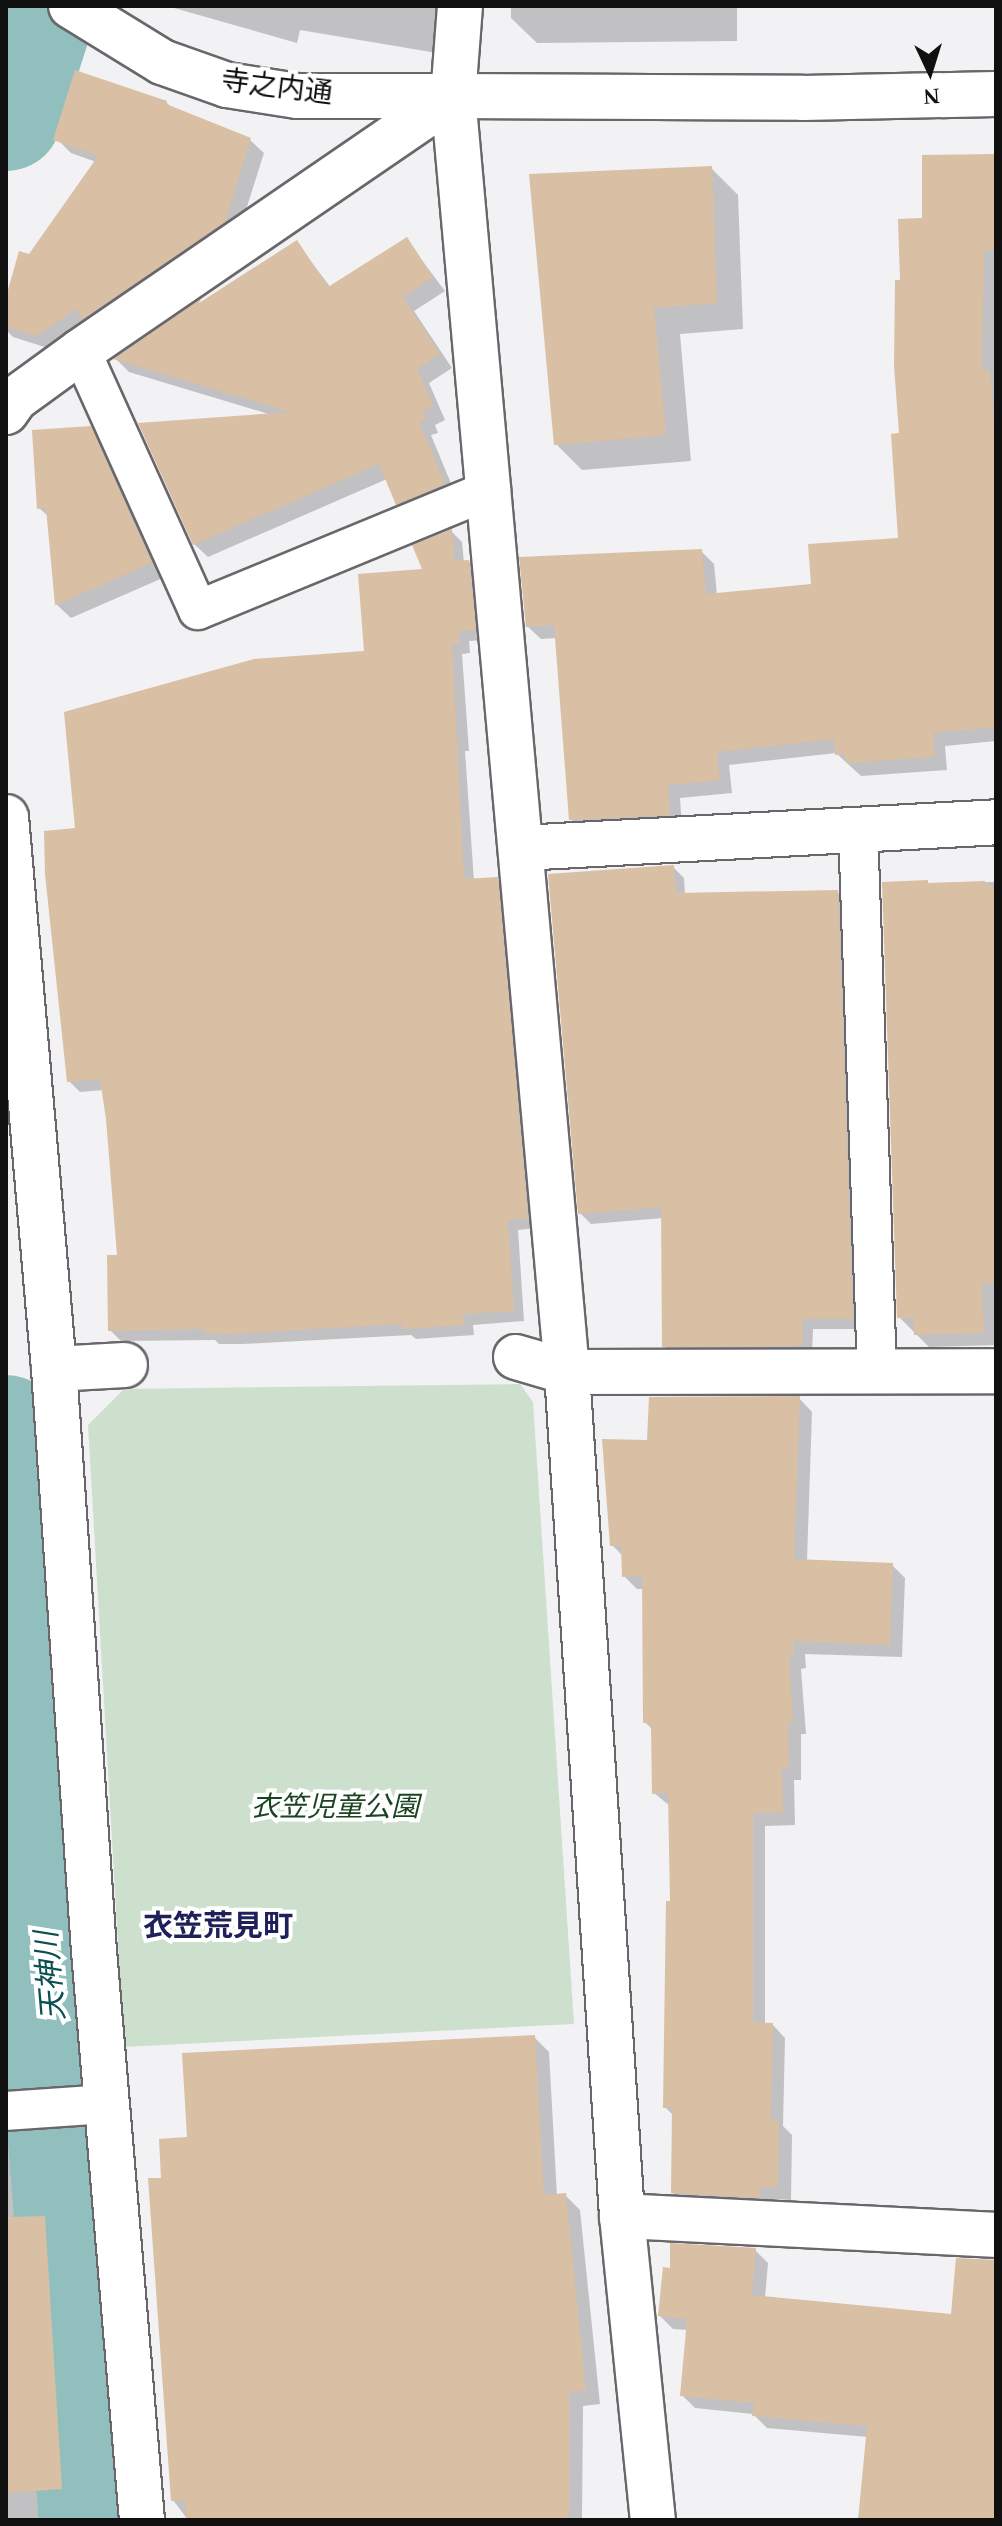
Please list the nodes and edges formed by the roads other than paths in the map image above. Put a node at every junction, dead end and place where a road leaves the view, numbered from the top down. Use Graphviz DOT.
graph roads {
  1 [pos="460,6"];
  2 [pos="82,13"];
  3 [pos="996,94"];
  4 [pos="453,96"];
  5 [pos="81,351"];
  6 [pos="6,412"];
  7 [pos="491,489"];
  8 [pos="6,817"];
  9 [pos="996,822"];
  10 [pos="858,828"];
  11 [pos="521,848"];
  12 [pos="516,1357"];
  13 [pos="125,1365"];
  14 [pos="54,1369"];
  15 [pos="996,1371"];
  16 [pos="567,1372"];
  17 [pos="877,1372"];
  18 [pos="94,2105"];
  19 [pos="19,2111"];
  20 [pos="622,2216"];
  21 [pos="996,2235"];
  22 [pos="142,2520"];
  23 [pos="653,2520"];
  1 -- 4 [label="street"];
  2 -- 4 [label="street, 寺之内通"];
  3 -- 4 [label="street, 寺之内通"];
  4 -- 5 [label="street"];
  4 -- 7 [label="street"];
  5 -- 6 [label="street"];
  5 -- 7 [label="lane"];
  7 -- 11 [label="street"];
  8 -- 14 [label="street"];
  9 -- 10 [label="street"];
  10 -- 11 [label="street"];
  10 -- 17 [label="lane"];
  11 -- 16 [label="street"];
  12 -- 16 [label="street"];
  13 -- 14 [label="street"];
  14 -- 18 [label="street"];
  15 -- 17 [label="street"];
  16 -- 17 [label="street"];
  16 -- 20 [label="street"];
  18 -- 19 [label="lane"];
  18 -- 22 [label="street"];
  20 -- 21 [label="street"];
  20 -- 23 [label="street"];
}
